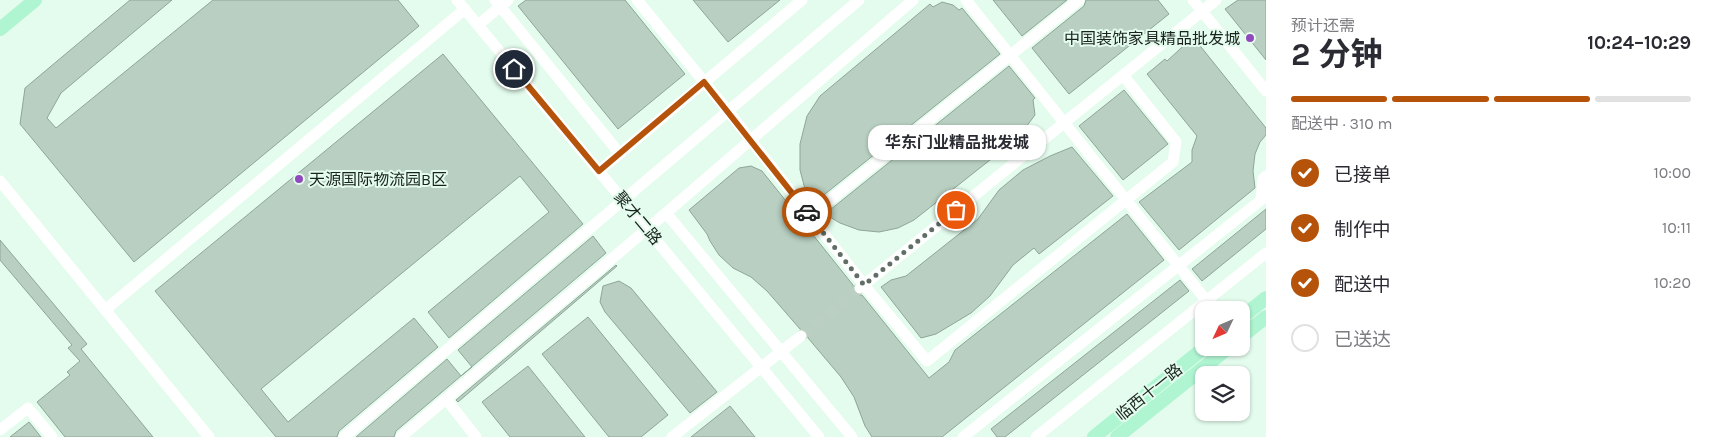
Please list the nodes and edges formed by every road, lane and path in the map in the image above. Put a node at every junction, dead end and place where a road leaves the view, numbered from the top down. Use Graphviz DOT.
graph roads {
  1 [pos="35,0"];
  2 [pos="457,0"];
  3 [pos="802,0"];
  4 [pos="859,0"];
  5 [pos="913,0"];
  6 [pos="966,0"];
  7 [pos="1079,0"];
  8 [pos="1193,0"];
  9 [pos="1216,0"];
  10 [pos="501,2"];
  11 [pos="644,2"];
  12 [pos="465,10"];
  13 [pos="1202,11"];
  14 [pos="478,25"];
  15 [pos="0,29"];
  16 [pos="1010,56"];
  17 [pos="1123,75"];
  18 [pos="704,82"];
  19 [pos="1266,91"];
  20 [pos="728,111"];
  21 [pos="1064,122"];
  22 [pos="751,140"];
  23 [pos="620,154"];
  24 [pos="599,171"];
  25 [pos="1266,176"];
  26 [pos="0,181"];
  27 [pos="1126,199"];
  28 [pos="623,200"];
  29 [pos="666,213"];
  30 [pos="810,216"];
  31 [pos="647,230"];
  32 [pos="1266,253"];
  33 [pos="1179,266"];
  34 [pos="862,286"];
  35 [pos="1266,298"];
  36 [pos="1207,301"];
  37 [pos="1214,301"];
  38 [pos="106,310"];
  39 [pos="1250,311"];
  40 [pos="1195,316"];
  41 [pos="1266,316"];
  42 [pos="1250,329"];
  43 [pos="801,336"];
  44 [pos="781,352"];
  45 [pos="1195,355"];
  46 [pos="1218,356"];
  47 [pos="762,368"];
  48 [pos="446,399"];
  49 [pos="0,430"];
  50 [pos="52,437"];
  51 [pos="209,437"];
  52 [pos="344,437"];
  53 [pos="401,437"];
  54 [pos="476,437"];
  55 [pos="672,437"];
  56 [pos="819,437"];
  57 [pos="852,437"];
  58 [pos="963,437"];
  59 [pos="1036,437"];
  60 [pos="1094,437"];
  61 [pos="1117,437"];
  1 -- 15 [label="main road"];
  2 -- 12 [label="street, 聚才二路"];
  3 -- 18 [label="street"];
  4 -- 20 [label="street"];
  5 -- 22 [label="street"];
  6 -- 16 [label="street"];
  7 -- 16 [label="street"];
  8 -- 13 [label="street"];
  9 -- 13 [label="street"];
  10 -- 14 [label="street"];
  10 -- 23 [label="street"];
  11 -- 18 [label="street"];
  12 -- 14 [label="street, 聚才二路"];
  12 -- 38 [label="street"];
  13 -- 17 [label="street"];
  13 -- 19 [label="street"];
  14 -- 24 [label="street, 聚才二路"];
  16 -- 21 [label="street"];
  16 -- 30 [label="street"];
  17 -- 21 [label="street"];
  17 -- 27 [label="street"];
  18 -- 20 [label="street"];
  18 -- 23 [label="street"];
  20 -- 22 [label="street"];
  20 -- 28 [label="street"];
  21 -- 27 [label="street"];
  21 -- 34 [label="street"];
  22 -- 29 [label="street"];
  22 -- 30 [label="street"];
  23 -- 24 [label="street"];
  24 -- 28 [label="street, 聚才二路"];
  25 -- 33 [label="street"];
  26 -- 38 [label="street"];
  27 -- 33 [label="street"];
  27 -- 34 [label="street"];
  28 -- 31 [label="street, 聚才二路"];
  28 -- 52 [label="street"];
  29 -- 31 [label="street"];
  29 -- 44 [label="street"];
  30 -- 34 [label="street"];
  31 -- 47 [label="street, 聚才二路"];
  31 -- 48 [label="street"];
  32 -- 37 [label="street"];
  33 -- 36 [label="street"];
  33 -- 58 [label="street"];
  35 -- 39 [label="main road"];
  38 -- 51 [label="street"];
  40 -- 59 [label="street"];
  41 -- 42 [label="main road"];
  43 -- 44 [label="street"];
  44 -- 47 [label="street"];
  44 -- 57 [label="street"];
  45 -- 60 [label="main road, 临西十一路"];
  46 -- 61 [label="main road, 临西十一路"];
  47 -- 55 [label="street"];
  47 -- 56 [label="street, 聚才二路"];
  48 -- 53 [label="street"];
  48 -- 54 [label="street"];
  49 -- 50 [label="street"];
}
